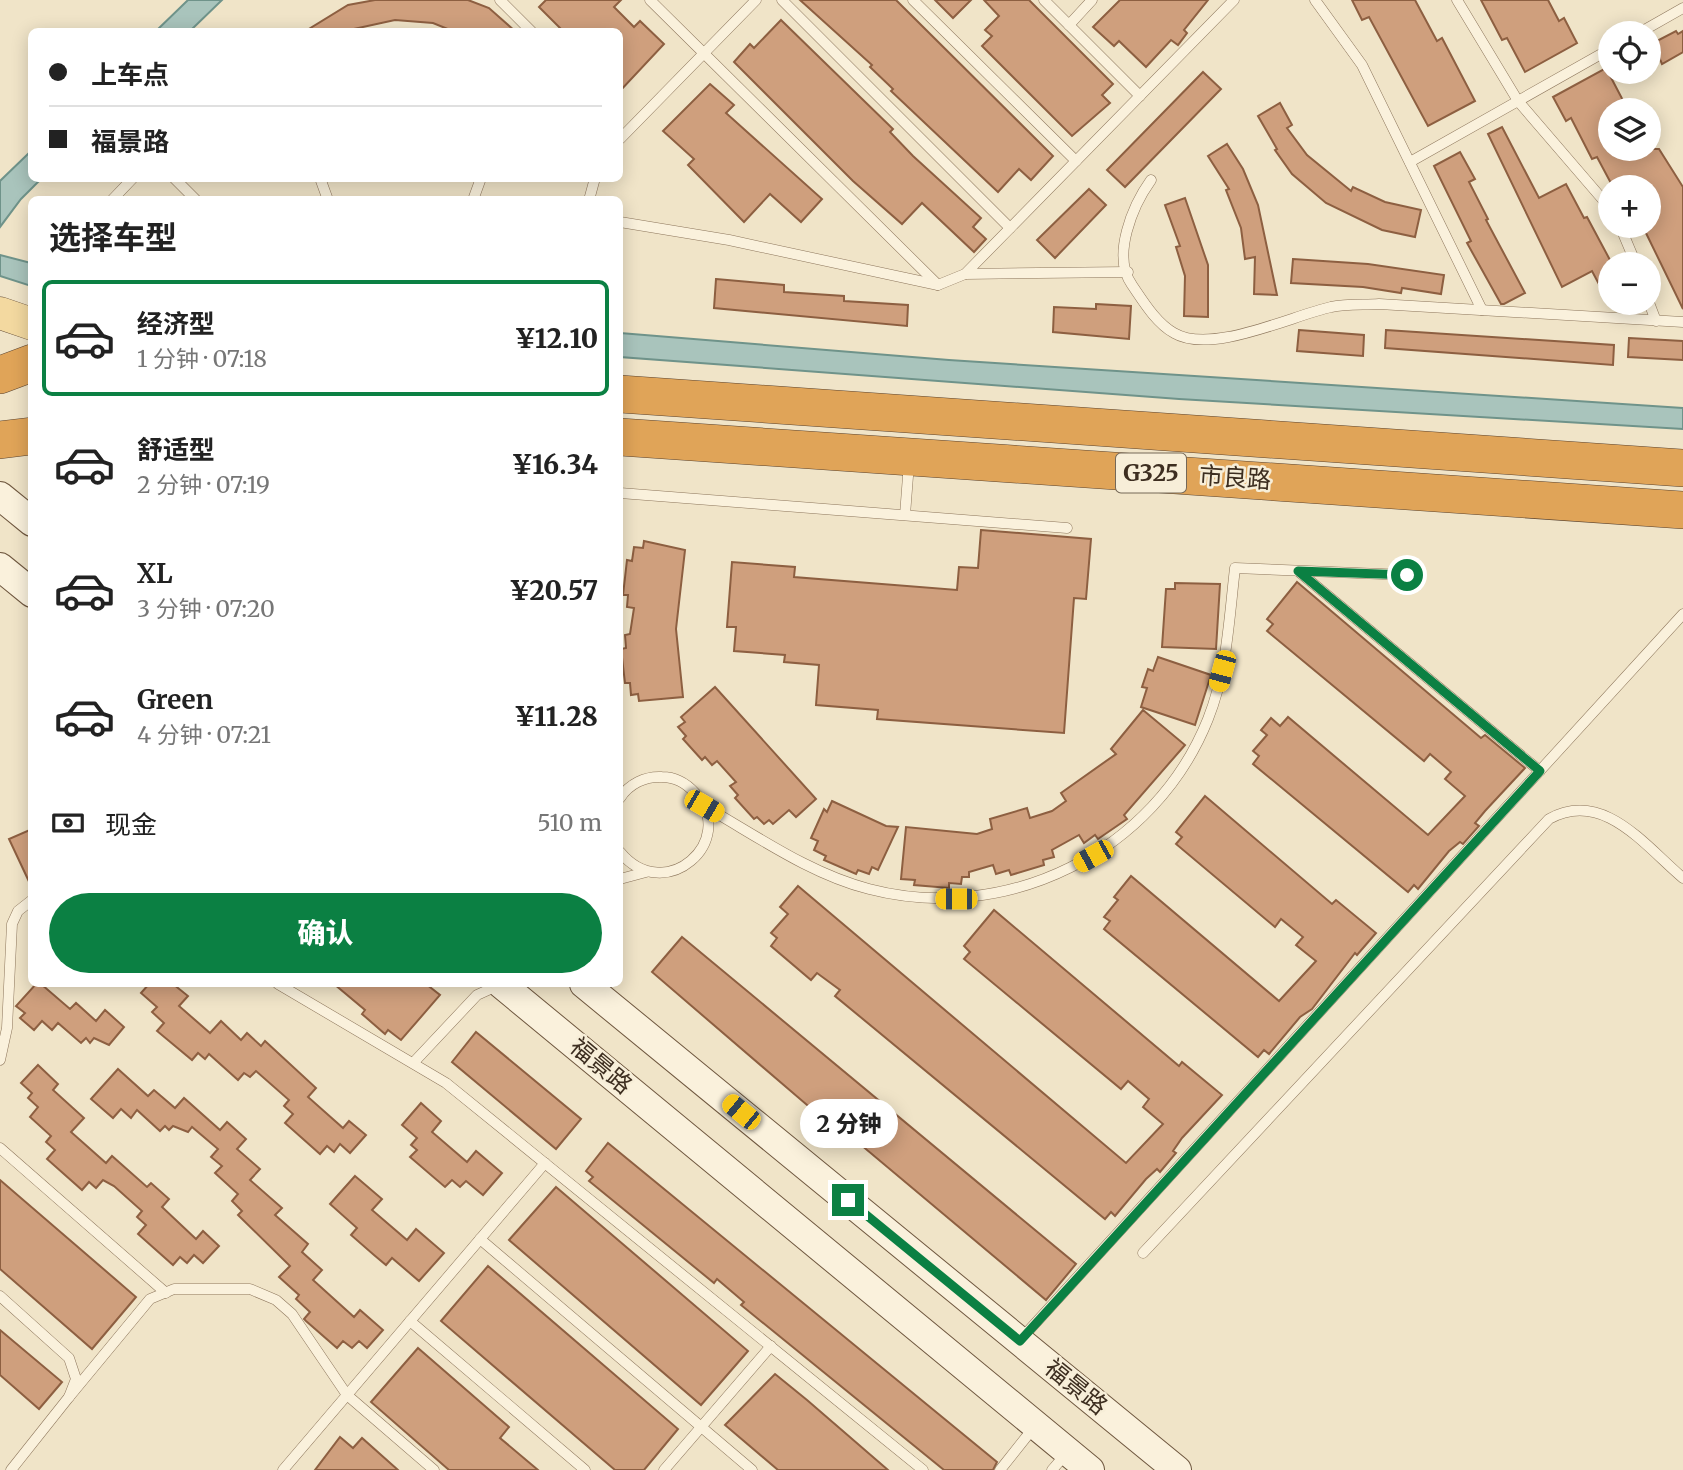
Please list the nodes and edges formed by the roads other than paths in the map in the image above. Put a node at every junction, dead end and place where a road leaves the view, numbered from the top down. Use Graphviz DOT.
graph roads {
  1 [pos="500,0"];
  2 [pos="650,0"];
  3 [pos="756,0"];
  4 [pos="782,0"];
  5 [pos="914,0"];
  6 [pos="1044,0"];
  7 [pos="1092,0"];
  8 [pos="1227,0"];
  9 [pos="1234,0"];
  10 [pos="1315,0"];
  11 [pos="1457,0"];
  12 [pos="1683,8"];
  13 [pos="1220,14"];
  14 [pos="1660,21"];
  15 [pos="1069,25"];
  16 [pos="528,28"];
  17 [pos="704,53"];
  18 [pos="1598,56"];
  19 [pos="1140,96"];
  20 [pos="1518,101"];
  21 [pos="623,136"];
  22 [pos="1076,162"];
  23 [pos="1410,162"];
  24 [pos="1151,180"];
  25 [pos="129,182"];
  26 [pos="178,182"];
  27 [pos="1598,194"];
  28 [pos="116,196"];
  29 [pos="192,196"];
  30 [pos="623,222"];
  31 [pos="1010,228"];
  32 [pos="1128,272"];
  33 [pos="965,274"];
  34 [pos="938,285"];
  35 [pos="1482,310"];
  36 [pos="0,313"];
  37 [pos="1654,315"];
  38 [pos="1656,321"];
  39 [pos="1683,322"];
  40 [pos="28,323"];
  41 [pos="28,364"];
  42 [pos="0,375"];
  43 [pos="623,394"];
  44 [pos="28,436"];
  45 [pos="623,437"];
  46 [pos="0,440"];
  47 [pos="909,455"];
  48 [pos="1683,468"];
  49 [pos="623,493"];
  50 [pos="0,496"];
  51 [pos="1683,510"];
  52 [pos="905,515"];
  53 [pos="28,519"];
  54 [pos="1067,528"];
  55 [pos="0,567"];
  56 [pos="1298,571"];
  57 [pos="1407,575"];
  58 [pos="28,590"];
  59 [pos="1683,614"];
  60 [pos="1540,771"];
  61 [pos="623,795"];
  62 [pos="704,806"];
  63 [pos="623,856"];
  64 [pos="647,872"];
  65 [pos="623,878"];
  66 [pos="1683,878"];
  67 [pos="28,903"];
  68 [pos="283,987"];
  69 [pos="495,987"];
  70 [pos="506,987"];
  71 [pos="588,987"];
  72 [pos="0,1060"];
  73 [pos="415,1061"];
  74 [pos="0,1148"];
  75 [pos="545,1163"];
  76 [pos="480,1239"];
  77 [pos="1143,1253"];
  78 [pos="166,1293"];
  79 [pos="0,1296"];
  80 [pos="410,1321"];
  81 [pos="1020,1341"];
  82 [pos="771,1346"];
  83 [pos="347,1395"];
  84 [pos="69,1397"];
  85 [pos="1035,1425"];
  86 [pos="701,1427"];
  87 [pos="1060,1461"];
  88 [pos="10,1470"];
  89 [pos="283,1470"];
  90 [pos="434,1470"];
  91 [pos="585,1470"];
  92 [pos="664,1470"];
  93 [pos="752,1470"];
  94 [pos="923,1470"];
  95 [pos="1000,1470"];
  96 [pos="1090,1470"];
  97 [pos="1177,1470"];
  1 -- 16 [label="lane"];
  2 -- 17 [label="lane"];
  3 -- 17 [label="lane"];
  4 -- 31 [label="lane"];
  5 -- 22 [label="lane"];
  6 -- 15 [label="lane"];
  7 -- 15 [label="lane"];
  8 -- 13 [label="lane"];
  9 -- 13 [label="lane"];
  10 -- 23 [label="lane"];
  11 -- 20 [label="lane"];
  12 -- 14 [label="lane"];
  13 -- 19 [label="lane"];
  15 -- 19 [label="lane"];
  17 -- 21 [label="lane"];
  17 -- 34 [label="lane"];
  18 -- 20 [label="lane"];
  19 -- 22 [label="lane"];
  20 -- 23 [label="lane"];
  20 -- 27 [label="lane"];
  22 -- 31 [label="lane"];
  23 -- 35 [label="lane"];
  24 -- 32 [label="lane"];
  25 -- 28 [label="lane"];
  26 -- 29 [label="lane"];
  30 -- 34 [label="lane"];
  31 -- 33 [label="lane"];
  32 -- 33 [label="lane"];
  32 -- 35 [label="lane"];
  33 -- 34 [label="lane"];
  35 -- 38 [label="lane"];
  36 -- 40 [label="main road"];
  37 -- 38 [label="lane"];
  38 -- 39 [label="lane"];
  41 -- 42 [label="highway"];
  43 -- 48 [label="highway, 市良路 / G325"];
  44 -- 46 [label="highway"];
  45 -- 47 [label="highway, 市良路 / G325"];
  47 -- 51 [label="highway, 市良路 / G325"];
  47 -- 52 [label="lane"];
  49 -- 52 [label="lane"];
  50 -- 53 [label="main road"];
  52 -- 54 [label="lane"];
  55 -- 58 [label="main road"];
  56 -- 57 [label="lane"];
  56 -- 60 [label="lane"];
  56 -- 62 [label="lane"];
  59 -- 60 [label="lane"];
  60 -- 81 [label="lane"];
  61 -- 62 [label="lane"];
  62 -- 64 [label="lane"];
  63 -- 64 [label="lane"];
  64 -- 65 [label="lane"];
  66 -- 77 [label="lane"];
  67 -- 72 [label="lane"];
  68 -- 73 [label="lane"];
  69 -- 73 [label="lane"];
  70 -- 85 [label="main road, 福景路"];
  71 -- 81 [label="main road, 福景路"];
  73 -- 75 [label="lane"];
  74 -- 78 [label="lane"];
  75 -- 76 [label="lane"];
  75 -- 82 [label="lane"];
  76 -- 80 [label="lane"];
  76 -- 86 [label="lane"];
  78 -- 83 [label="lane"];
  78 -- 84 [label="lane"];
  79 -- 84 [label="lane"];
  80 -- 83 [label="lane"];
  80 -- 91 [label="lane"];
  81 -- 97 [label="main road, 福景路"];
  82 -- 86 [label="lane"];
  82 -- 94 [label="lane"];
  83 -- 89 [label="lane"];
  83 -- 90 [label="lane"];
  84 -- 88 [label="lane"];
  85 -- 87 [label="main road, 福景路"];
  85 -- 95 [label="lane"];
  86 -- 92 [label="lane"];
  86 -- 93 [label="lane"];
  87 -- 96 [label="main road, 福景路"];
}
